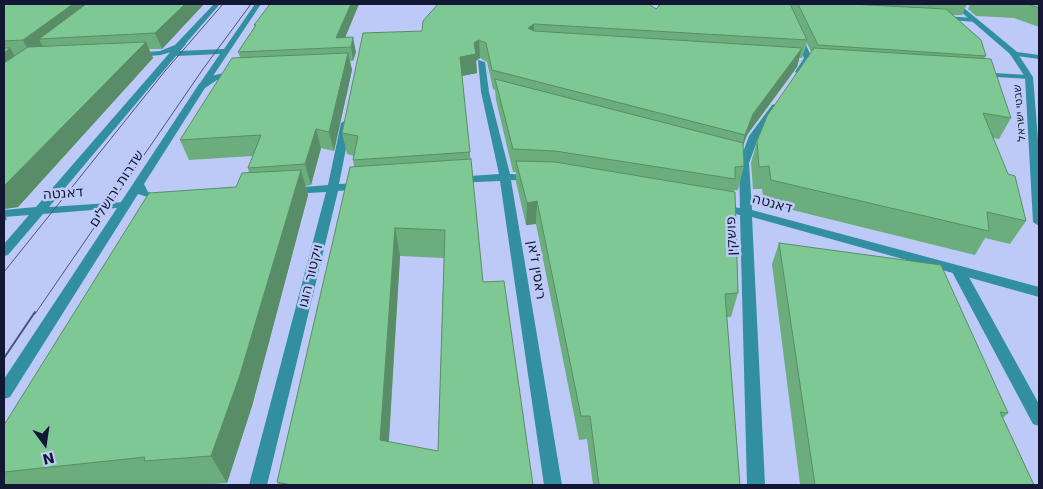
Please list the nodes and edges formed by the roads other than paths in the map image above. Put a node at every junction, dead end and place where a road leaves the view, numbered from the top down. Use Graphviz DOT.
graph roads {
  1 [pos="217,4"];
  2 [pos="258,4"];
  3 [pos="956,4"];
  4 [pos="965,5"];
  5 [pos="931,18"];
  6 [pos="975,20"];
  7 [pos="791,22"];
  8 [pos="182,44"];
  9 [pos="226,51"];
  10 [pos="1012,53"];
  11 [pos="174,54"];
  12 [pos="128,56"];
  13 [pos="1039,57"];
  14 [pos="481,62"];
  15 [pos="247,70"];
  16 [pos="966,73"];
  17 [pos="1029,77"];
  18 [pos="790,84"];
  19 [pos="202,86"];
  20 [pos="780,99"];
  21 [pos="348,112"];
  22 [pos="505,177"];
  23 [pos="544,179"];
  24 [pos="438,181"];
  25 [pos="139,184"];
  26 [pos="371,185"];
  27 [pos="333,188"];
  28 [pos="274,192"];
  29 [pos="176,199"];
  30 [pos="125,204"];
  31 [pos="708,206"];
  32 [pos="39,210"];
  33 [pos="746,212"];
  34 [pos="4,213"];
  35 [pos="1039,222"];
  36 [pos="4,252"];
  37 [pos="958,270"];
  38 [pos="1039,292"];
  39 [pos="4,392"];
  40 [pos="1039,419"];
  41 [pos="258,485"];
  42 [pos="553,485"];
  43 [pos="756,485"];
  1 -- 8 [label="street"];
  2 -- 9 [label="street, שדרות ירושלים"];
  3 -- 4 [label="street"];
  3 -- 6 [label="street, שבטי ישראל"];
  5 -- 6 [label="street"];
  6 -- 10 [label="street, שבטי ישראל"];
  7 -- 18 [label="street"];
  8 -- 11 [label="street"];
  8 -- 12 [label="street"];
  9 -- 11 [label="street"];
  9 -- 19 [label="street, שדרות ירושלים"];
  10 -- 13 [label="street"];
  10 -- 17 [label="street, שבטי ישראל"];
  11 -- 32 [label="street"];
  14 -- 22 [label="street, ראסין ז'אן"];
  15 -- 19 [label="street"];
  16 -- 17 [label="street"];
  17 -- 35 [label="street, שבטי ישראל"];
  19 -- 25 [label="street, שדרות ירושלים"];
  20 -- 33 [label="street, פושקין"];
  21 -- 27 [label="street, ויקטור הוגו"];
  22 -- 23 [label="street"];
  22 -- 24 [label="street"];
  22 -- 42 [label="street, ראסין ז'אן"];
  25 -- 29 [label="street"];
  25 -- 30 [label="street, שדרות ירושלים"];
  26 -- 27 [label="street"];
  27 -- 28 [label="street"];
  27 -- 41 [label="street, ויקטור הוגו"];
  30 -- 32 [label="street, דאנטה"];
  30 -- 39 [label="street, שדרות ירושלים"];
  31 -- 33 [label="street, דאנטה"];
  32 -- 34 [label="street, דאנטה"];
  32 -- 36 [label="street"];
  33 -- 37 [label="street, דאנטה"];
  33 -- 43 [label="street, פושקין"];
  37 -- 38 [label="street, דאנטה"];
  37 -- 40 [label="street"];
}
